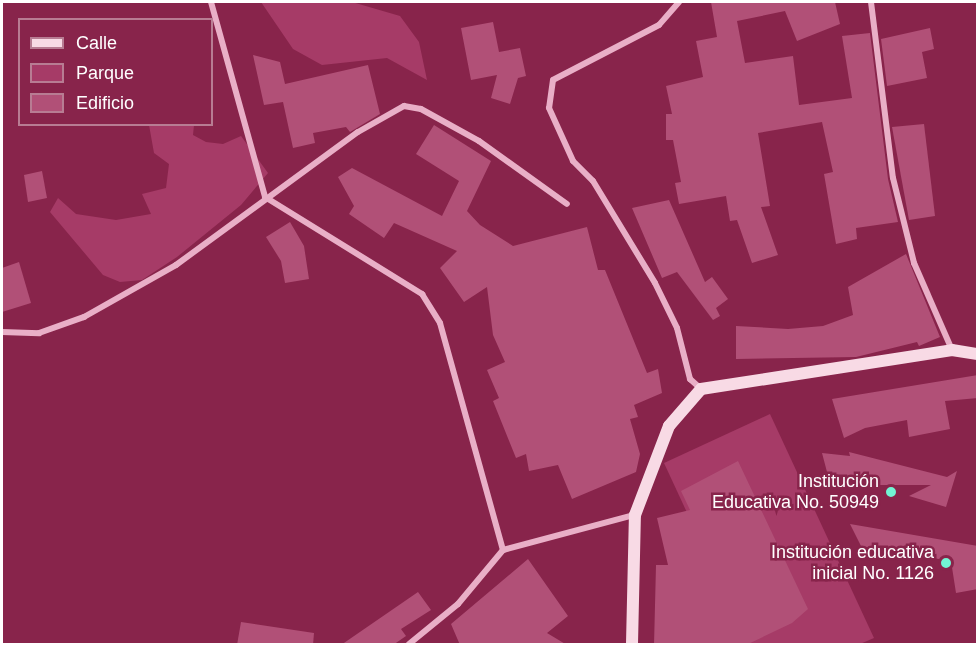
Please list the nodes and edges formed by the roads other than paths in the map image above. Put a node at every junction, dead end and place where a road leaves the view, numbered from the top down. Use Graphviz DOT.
graph roads {
  1 [pos="211,2"];
  2 [pos="679,2"];
  3 [pos="871,2"];
  4 [pos="265,197"];
  5 [pos="567,204"];
  6 [pos="2,333"];
  7 [pos="952,350"];
  8 [pos="978,354"];
  9 [pos="701,389"];
  10 [pos="634,515"];
  11 [pos="503,550"];
  12 [pos="409,645"];
  13 [pos="632,645"];
  1 -- 4 [label="street"];
  2 -- 9 [label="street"];
  3 -- 7 [label="street"];
  4 -- 5 [label="street"];
  4 -- 6 [label="street"];
  4 -- 11 [label="street"];
  7 -- 8 [label="main road"];
  7 -- 9 [label="main road"];
  9 -- 10 [label="main road"];
  10 -- 11 [label="street"];
  10 -- 13 [label="main road"];
  11 -- 12 [label="street"];
}
